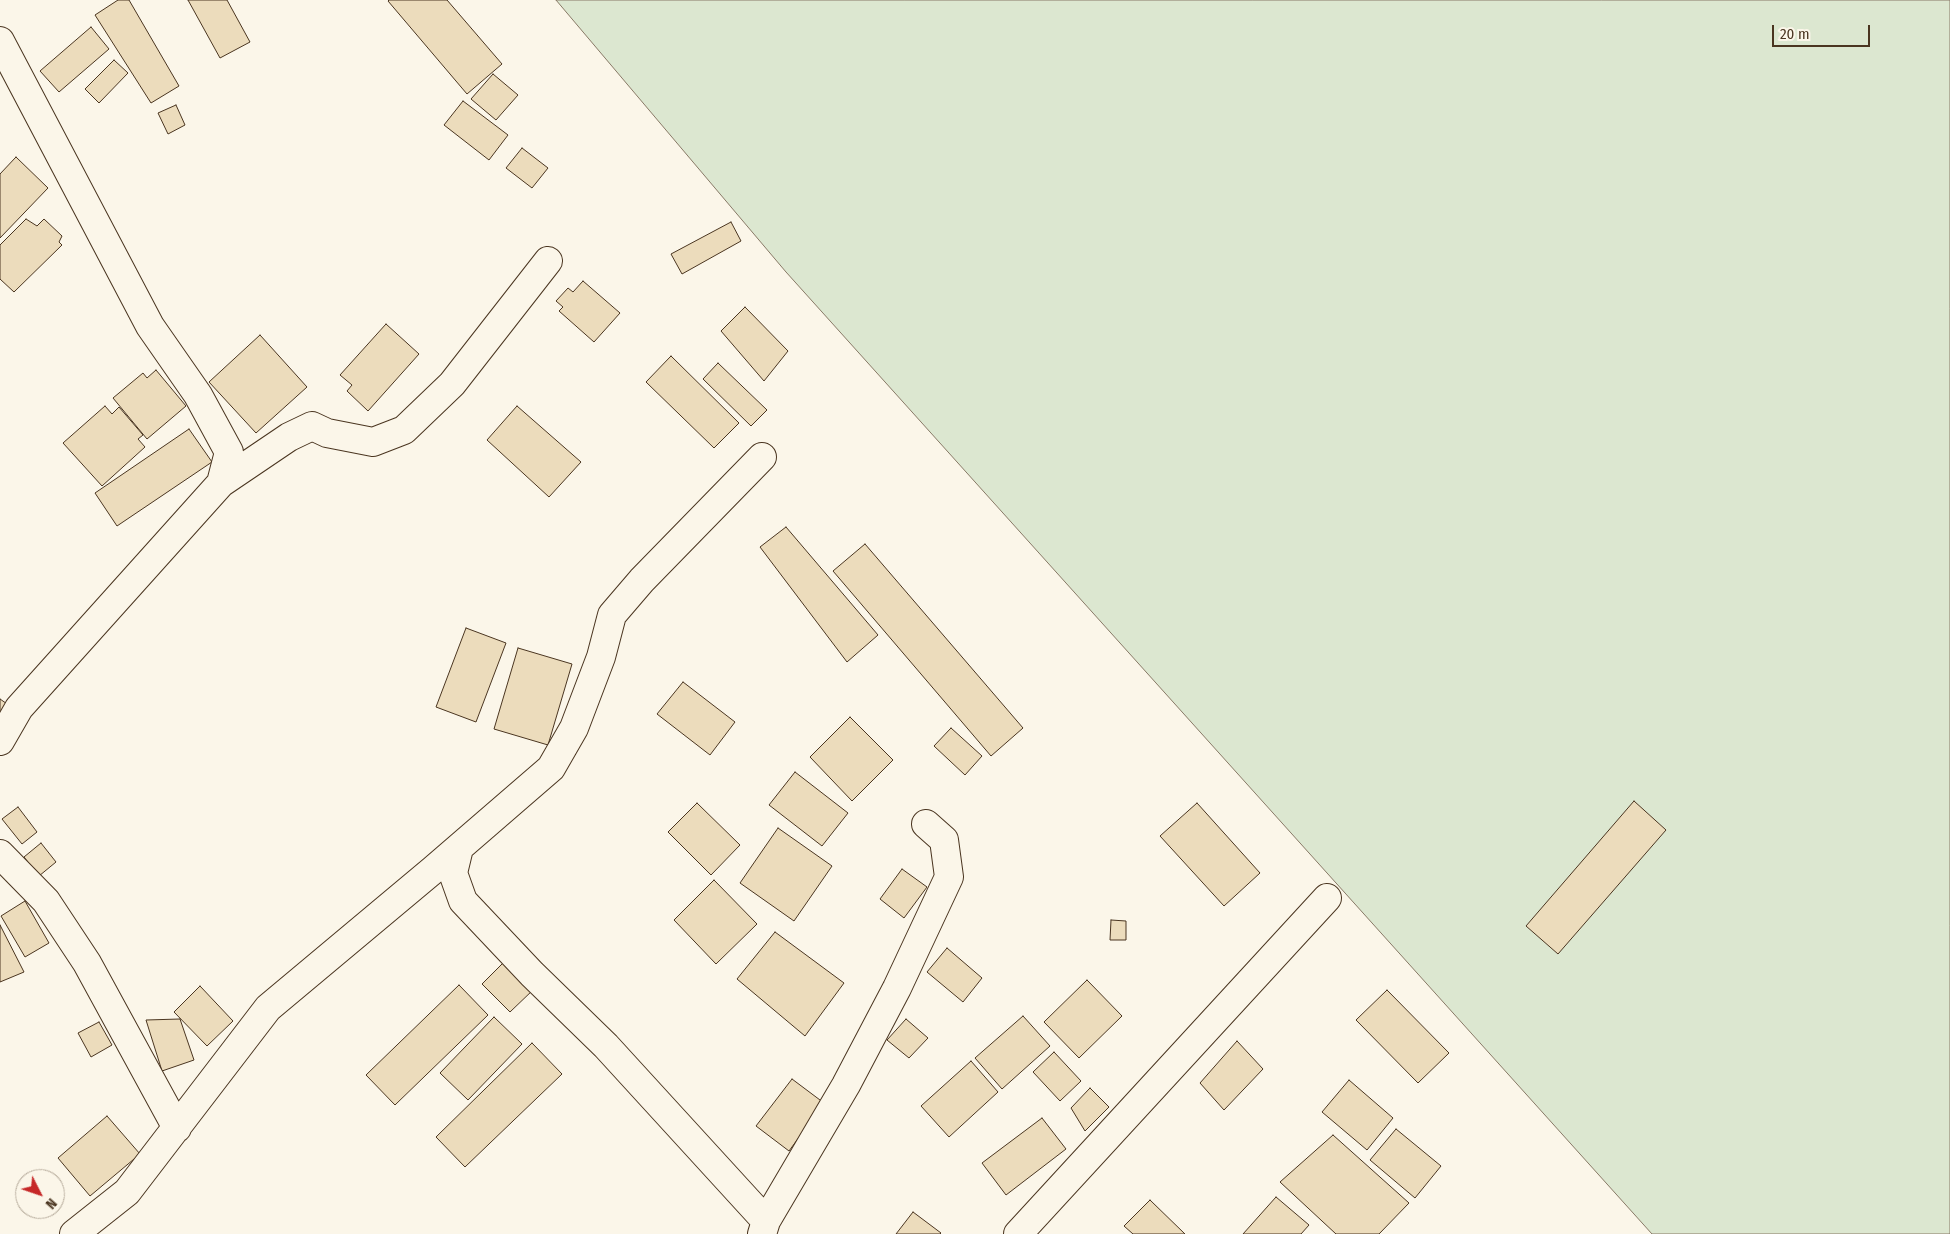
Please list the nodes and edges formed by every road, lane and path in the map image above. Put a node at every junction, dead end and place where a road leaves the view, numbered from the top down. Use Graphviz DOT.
graph roads {
  1 [pos="0,40"];
  2 [pos="548,261"];
  3 [pos="762,457"];
  4 [pos="221,483"];
  5 [pos="0,741"];
  6 [pos="926,824"];
  7 [pos="460,848"];
  8 [pos="0,854"];
  9 [pos="1327,898"];
  10 [pos="176,1128"];
  11 [pos="764,1228"];
  12 [pos="74,1234"];
  13 [pos="1018,1234"];
  1 -- 4 [label="street"];
  2 -- 4 [label="street"];
  3 -- 7 [label="street"];
  4 -- 5 [label="street"];
  6 -- 11 [label="street"];
  7 -- 10 [label="street"];
  7 -- 11 [label="street"];
  8 -- 10 [label="street"];
  9 -- 13 [label="street"];
  10 -- 12 [label="street"];
}
